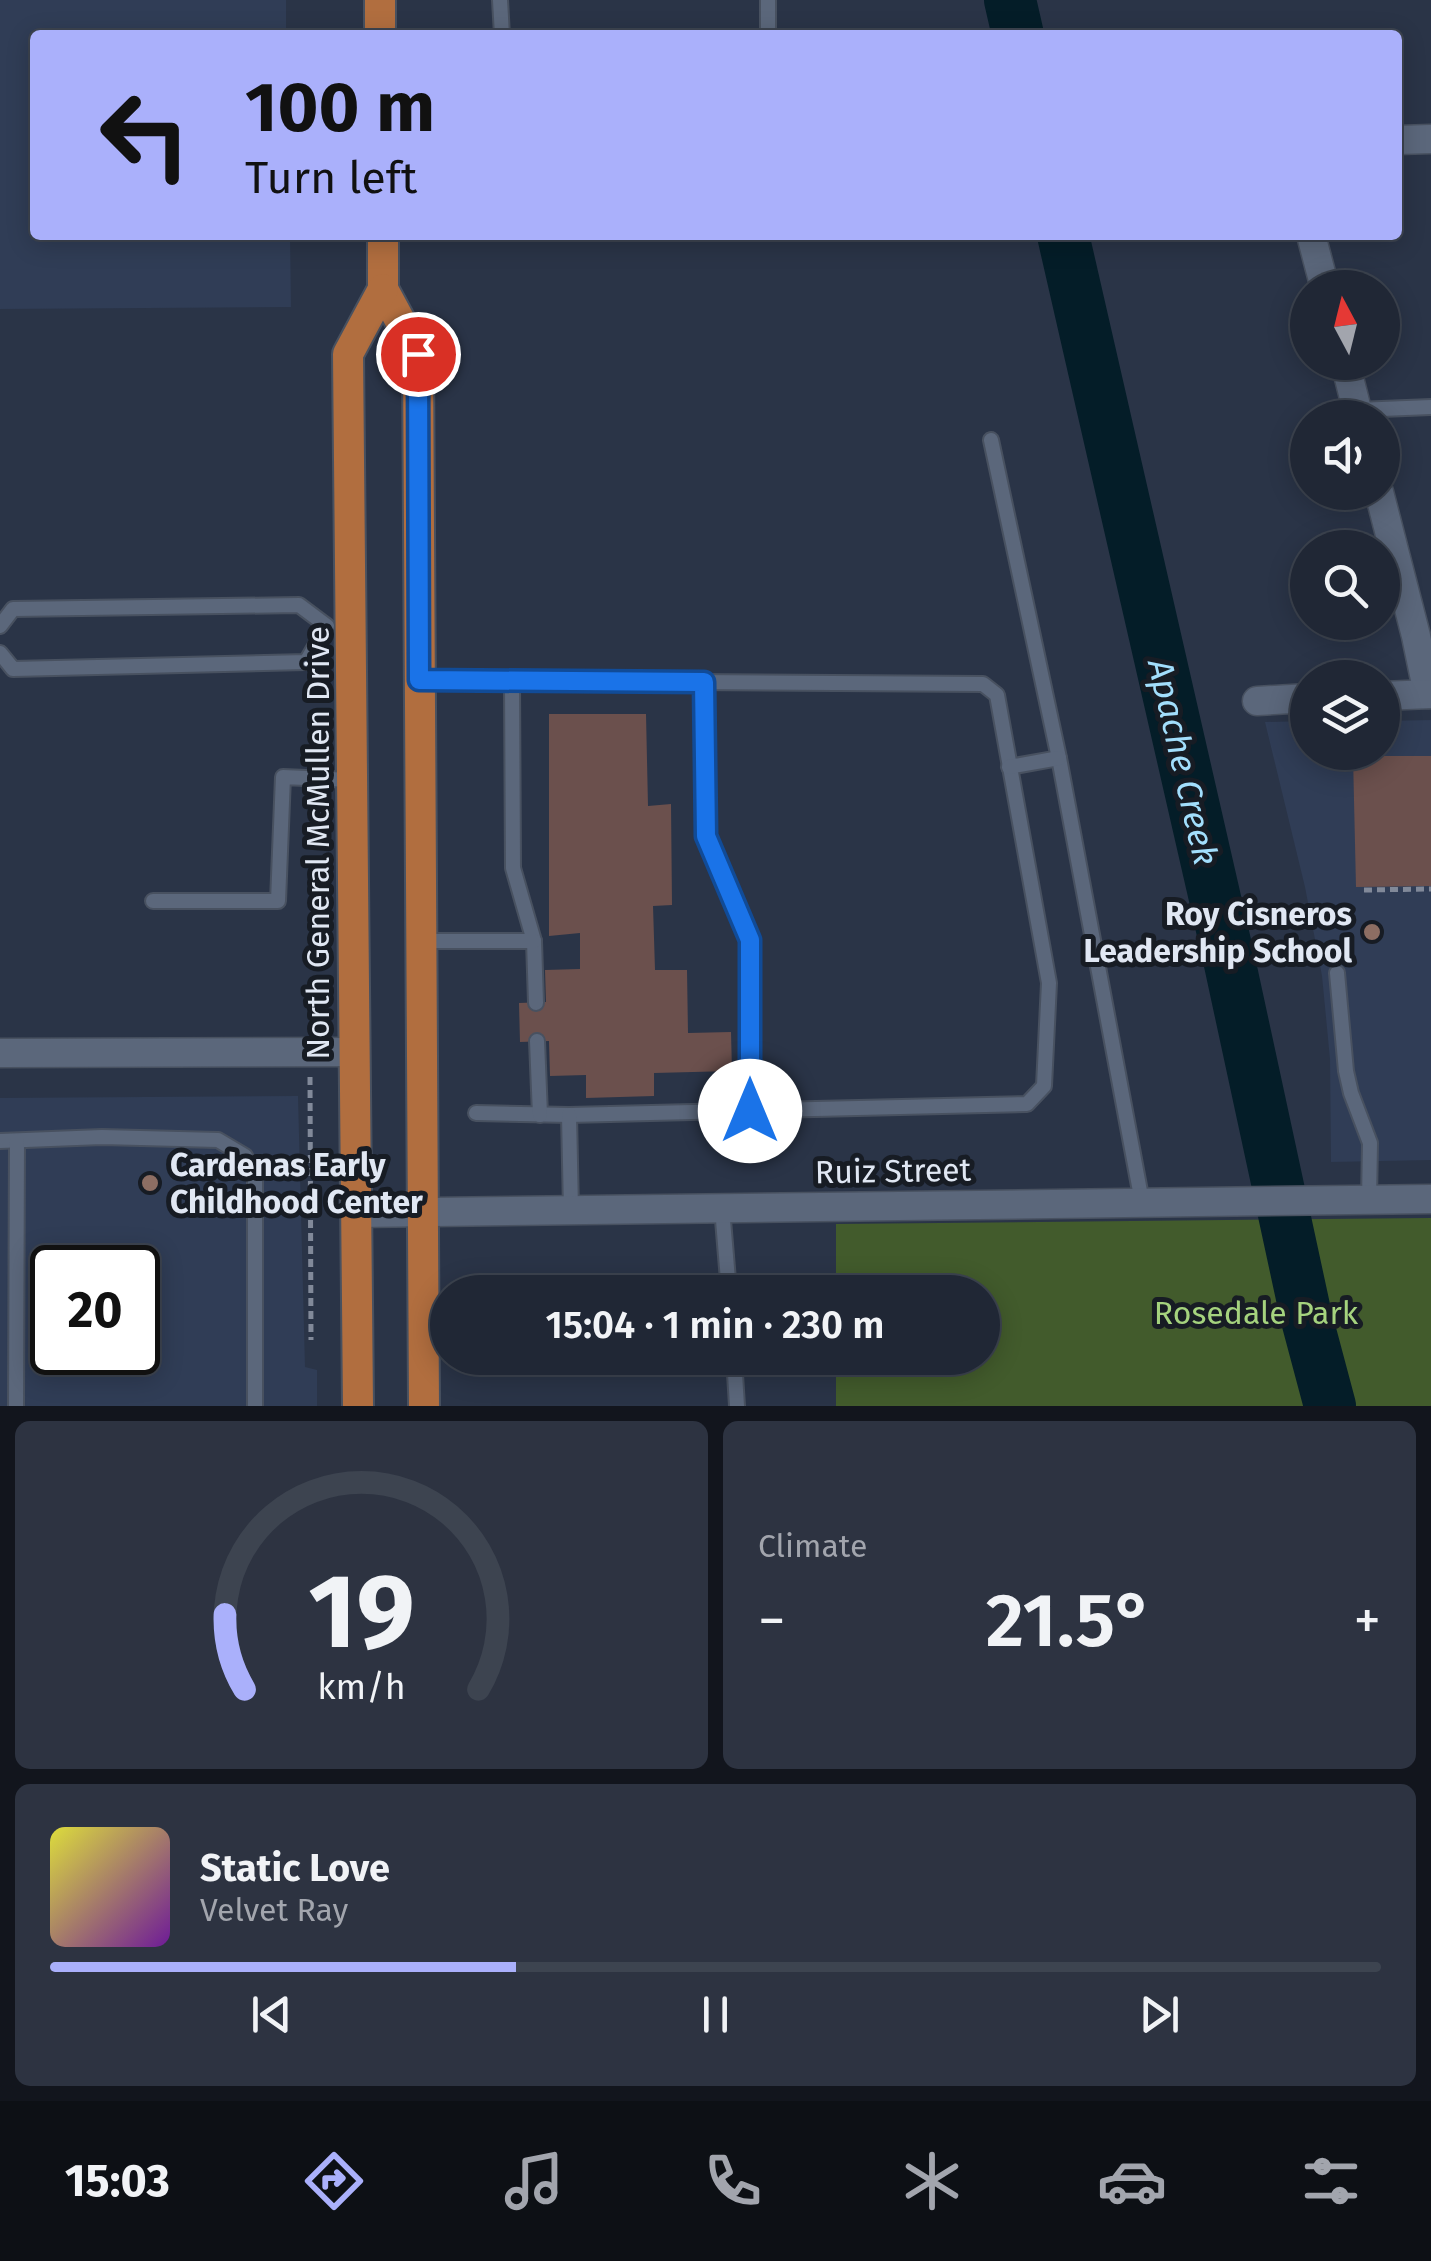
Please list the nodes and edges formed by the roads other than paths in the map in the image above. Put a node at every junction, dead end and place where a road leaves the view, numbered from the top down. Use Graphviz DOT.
graph roads {
  1 [pos="380,0"];
  2 [pos="500,0"];
  3 [pos="768,0"];
  4 [pos="380,30"];
  5 [pos="502,30"];
  6 [pos="768,30"];
  7 [pos="1431,139"];
  8 [pos="1402,140"];
  9 [pos="383,240"];
  10 [pos="1312,240"];
  11 [pos="1320,270"];
  12 [pos="383,289"];
  13 [pos="1431,408"];
  14 [pos="1400,411"];
  15 [pos="991,440"];
  16 [pos="1384,510"];
  17 [pos="0,626"];
  18 [pos="340,626"];
  19 [pos="0,653"];
  20 [pos="419,680"];
  21 [pos="512,681"];
  22 [pos="704,682"];
  23 [pos="1429,694"];
  24 [pos="1400,695"];
  25 [pos="1290,699"];
  26 [pos="1257,701"];
  27 [pos="1059,758"];
  28 [pos="1010,766"];
  29 [pos="351,780"];
  30 [pos="154,901"];
  31 [pos="534,941"];
  32 [pos="420,942"];
  33 [pos="1337,973"];
  34 [pos="536,1002"];
  35 [pos="537,1042"];
  36 [pos="355,1052"];
  37 [pos="0,1053"];
  38 [pos="750,1111"];
  39 [pos="476,1113"];
  40 [pos="540,1114"];
  41 [pos="569,1116"];
  42 [pos="0,1141"];
  43 [pos="17,1141"];
  44 [pos="1431,1199"];
  45 [pos="1369,1200"];
  46 [pos="1142,1202"];
  47 [pos="722,1208"];
  48 [pos="572,1210"];
  49 [pos="356,1212"];
  50 [pos="421,1212"];
  51 [pos="728,1275"];
  52 [pos="735,1375"];
  53 [pos="16,1406"];
  54 [pos="254,1406"];
  55 [pos="358,1406"];
  56 [pos="424,1406"];
  57 [pos="737,1406"];
  1 -- 4 [label="main road"];
  2 -- 5 [label="lane"];
  3 -- 6 [label="lane"];
  7 -- 8 [label="street"];
  9 -- 12 [label="main road, North General McMullen Drive"];
  10 -- 11 [label="street"];
  12 -- 18 [label="main road, North General McMullen Drive"];
  12 -- 20 [label="main road, North General McMullen Drive"];
  13 -- 14 [label="lane"];
  15 -- 27 [label="lane"];
  16 -- 23 [label="street"];
  17 -- 18 [label="lane"];
  18 -- 19 [label="lane"];
  18 -- 29 [label="main road, North General McMullen Drive"];
  20 -- 21 [label="lane"];
  20 -- 32 [label="main road, North General McMullen Drive"];
  21 -- 22 [label="lane"];
  21 -- 31 [label="lane"];
  22 -- 28 [label="lane"];
  22 -- 38 [label="lane"];
  23 -- 24 [label="street"];
  25 -- 26 [label="street"];
  27 -- 28 [label="lane"];
  27 -- 46 [label="lane"];
  28 -- 38 [label="lane"];
  29 -- 30 [label="lane"];
  29 -- 36 [label="main road, North General McMullen Drive"];
  31 -- 32 [label="lane"];
  31 -- 34 [label="lane"];
  32 -- 50 [label="main road, North General McMullen Drive"];
  33 -- 45 [label="lane"];
  35 -- 40 [label="lane"];
  36 -- 37 [label="street"];
  36 -- 49 [label="main road, North General McMullen Drive"];
  38 -- 41 [label="lane"];
  39 -- 40 [label="lane"];
  40 -- 41 [label="lane"];
  41 -- 48 [label="lane"];
  42 -- 43 [label="lane"];
  43 -- 53 [label="lane"];
  43 -- 54 [label="lane"];
  44 -- 45 [label="street, Ruiz Street"];
  45 -- 46 [label="street, Ruiz Street"];
  46 -- 47 [label="street, Ruiz Street"];
  47 -- 48 [label="street, Ruiz Street"];
  47 -- 51 [label="lane"];
  48 -- 50 [label="street, Ruiz Street"];
  49 -- 50 [label="street, Ruiz Street"];
  49 -- 55 [label="main road, North General McMullen Drive"];
  50 -- 56 [label="main road, North General McMullen Drive"];
  52 -- 57 [label="lane"];
}
